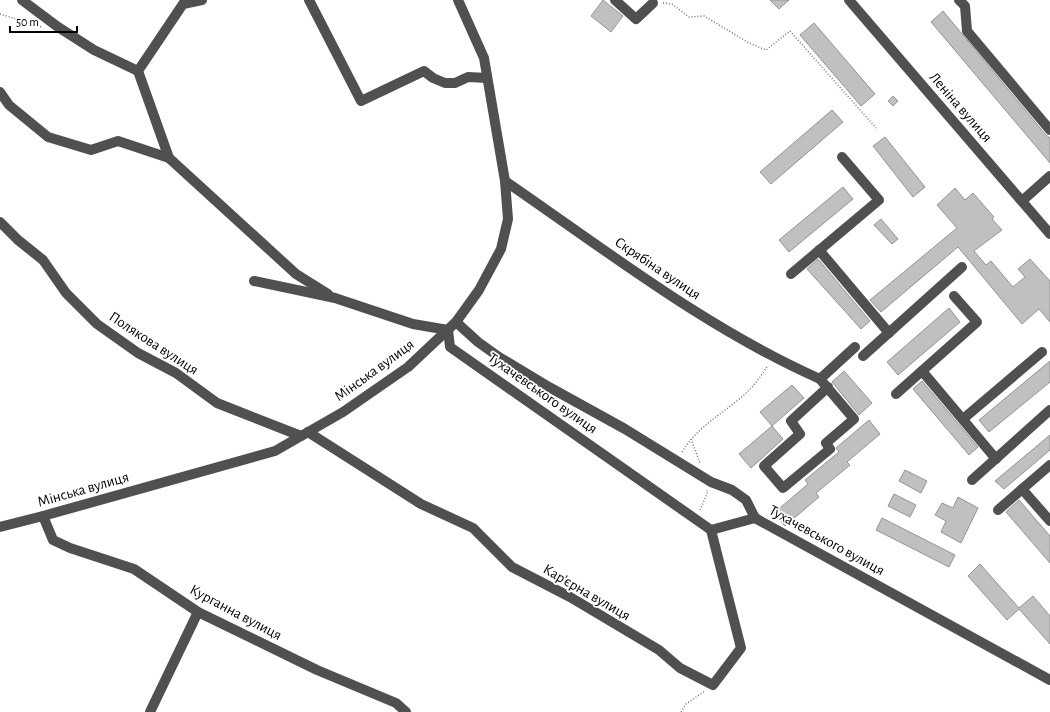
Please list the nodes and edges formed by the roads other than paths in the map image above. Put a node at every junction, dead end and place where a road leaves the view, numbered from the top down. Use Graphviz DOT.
graph roads {
  1 [pos="22,0"];
  2 [pos="202,0"];
  3 [pos="309,0"];
  4 [pos="458,0"];
  5 [pos="615,0"];
  6 [pos="849,0"];
  7 [pos="959,0"];
  8 [pos="180,2"];
  9 [pos="653,2"];
  10 [pos="138,71"];
  11 [pos="487,78"];
  12 [pos="0,92"];
  13 [pos="1050,130"];
  14 [pos="169,158"];
  15 [pos="842,158"];
  16 [pos="1050,176"];
  17 [pos="505,181"];
  18 [pos="1022,201"];
  19 [pos="0,222"];
  20 [pos="1050,234"];
  21 [pos="819,250"];
  22 [pos="962,267"];
  23 [pos="791,274"];
  24 [pos="254,281"];
  25 [pos="954,296"];
  26 [pos="334,298"];
  27 [pos="456,322"];
  28 [pos="448,330"];
  29 [pos="889,332"];
  30 [pos="855,347"];
  31 [pos="1042,352"];
  32 [pos="863,356"];
  33 [pos="922,371"];
  34 [pos="820,379"];
  35 [pos="828,387"];
  36 [pos="896,394"];
  37 [pos="1050,410"];
  38 [pos="963,419"];
  39 [pos="304,434"];
  40 [pos="996,459"];
  41 [pos="1050,465"];
  42 [pos="972,480"];
  43 [pos="1022,489"];
  44 [pos="998,510"];
  45 [pos="43,516"];
  46 [pos="755,518"];
  47 [pos="1050,521"];
  48 [pos="0,527"];
  49 [pos="711,530"];
  50 [pos="198,612"];
  51 [pos="1050,680"];
  52 [pos="150,712"];
  53 [pos="406,712"];
  1 -- 10 [label="street"];
  2 -- 8 [label="street"];
  3 -- 11 [label="street"];
  4 -- 11 [label="street, Мінська вулиця"];
  5 -- 9 [label="street"];
  6 -- 18 [label="street, Леніна вулиця"];
  7 -- 13 [label="street"];
  8 -- 10 [label="street"];
  10 -- 14 [label="street"];
  11 -- 17 [label="street, Мінська вулиця"];
  12 -- 14 [label="street"];
  14 -- 26 [label="street"];
  15 -- 21 [label="street"];
  16 -- 18 [label="street"];
  17 -- 27 [label="street, Мінська вулиця"];
  17 -- 34 [label="street, Скрябіна вулиця"];
  18 -- 20 [label="street, Леніна вулиця"];
  19 -- 39 [label="street, Полякова вулиця"];
  21 -- 23 [label="street"];
  21 -- 29 [label="street"];
  22 -- 29 [label="street"];
  24 -- 26 [label="street"];
  25 -- 33 [label="street"];
  26 -- 28 [label="street"];
  27 -- 28 [label="street, Мінська вулиця"];
  27 -- 46 [label="street"];
  28 -- 39 [label="street, Мінська вулиця"];
  28 -- 49 [label="street, Тухачевського вулиця"];
  29 -- 32 [label="street"];
  30 -- 34 [label="street"];
  31 -- 38 [label="street"];
  33 -- 36 [label="street"];
  33 -- 38 [label="street"];
  34 -- 35 [label="street"];
  35 -- 35 [label="street"];
  37 -- 40 [label="street"];
  38 -- 40 [label="street"];
  39 -- 45 [label="street, Мінська вулиця"];
  39 -- 49 [label="street, Кар’єрна вулиця"];
  40 -- 42 [label="street"];
  41 -- 43 [label="street"];
  43 -- 44 [label="street"];
  43 -- 47 [label="street"];
  45 -- 48 [label="street, Мінська вулиця"];
  45 -- 50 [label="street, Курганна вулиця"];
  46 -- 49 [label="street, Тухачевського вулиця"];
  46 -- 51 [label="street, Тухачевського вулиця"];
  50 -- 52 [label="street"];
  50 -- 53 [label="street, Курганна вулиця"];
}
